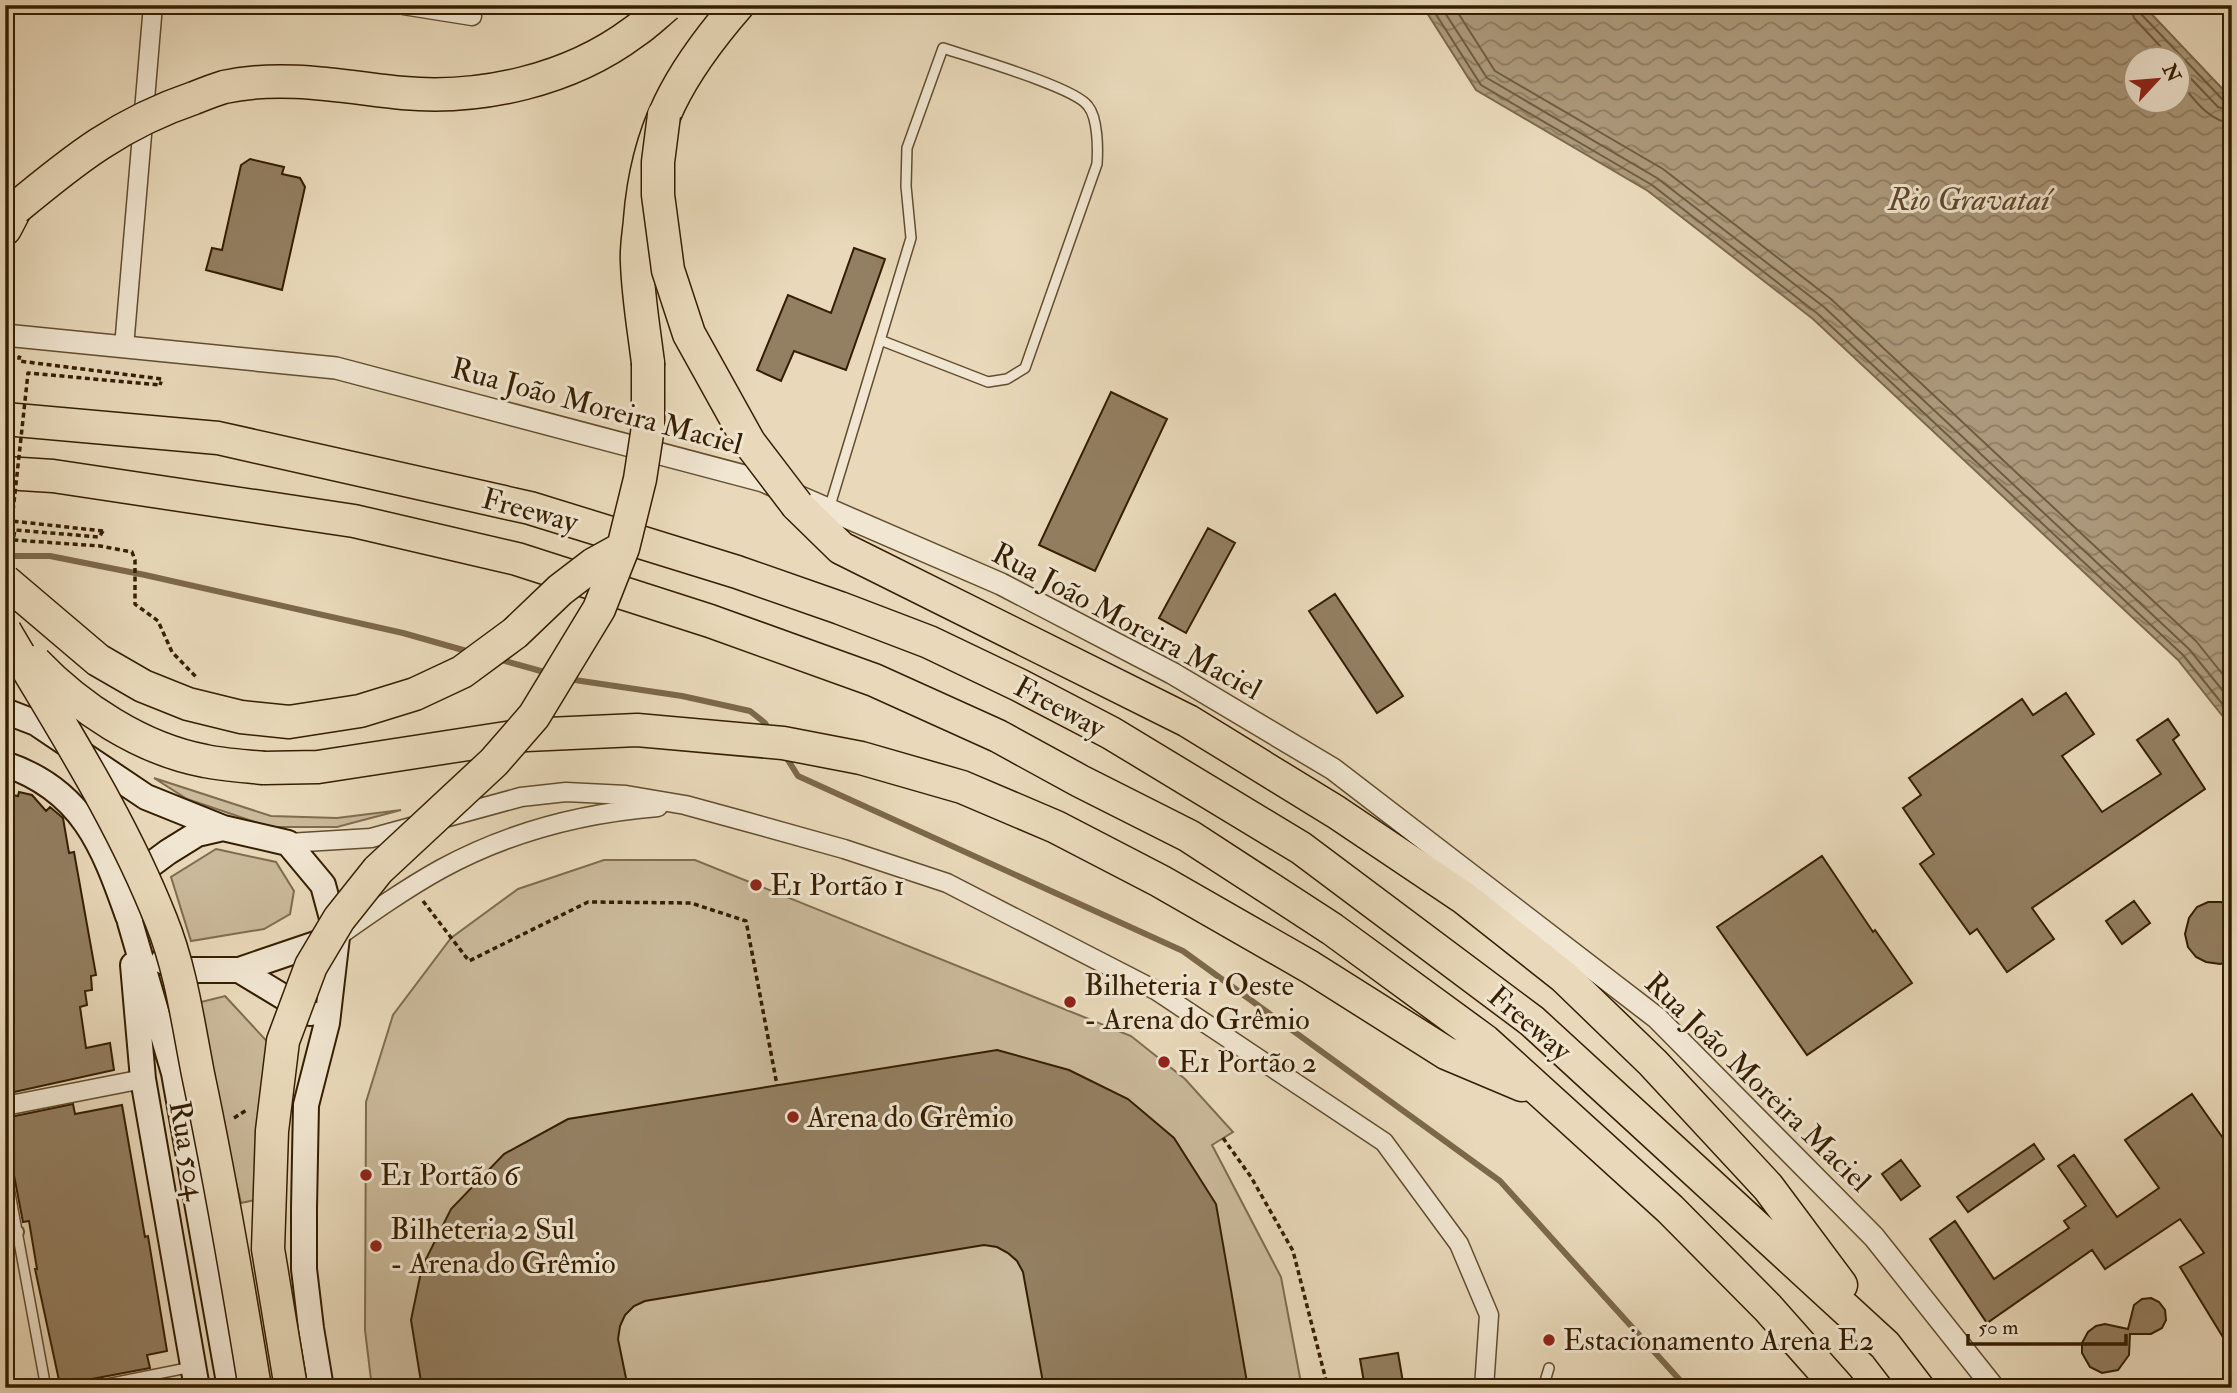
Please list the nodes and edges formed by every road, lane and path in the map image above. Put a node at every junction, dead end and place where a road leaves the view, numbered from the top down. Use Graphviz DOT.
graph roads {
  1 [pos="153,5"];
  2 [pos="403,5"];
  3 [pos="667,5"];
  4 [pos="738,5"];
  5 [pos="471,16"];
  6 [pos="664,115"];
  7 [pos="9,218"];
  8 [pos="5,335"];
  9 [pos="880,340"];
  10 [pos="124,347"];
  11 [pos="5,419"];
  12 [pos="5,473"];
  13 [pos="828,510"];
  14 [pos="623,548"];
  15 [pos="5,581"];
  16 [pos="135,587"];
  17 [pos="5,630"];
  18 [pos="5,711"];
  19 [pos="5,764"];
  20 [pos="685,805"];
  21 [pos="223,828"];
  22 [pos="288,843"];
  23 [pos="412,886"];
  24 [pos="130,922"];
  25 [pos="337,937"];
  26 [pos="239,970"];
  27 [pos="327,1023"];
  28 [pos="143,1079"];
  29 [pos="778,1085"];
  30 [pos="1545,1095"];
  31 [pos="5,1106"];
  32 [pos="1223,1138"];
  33 [pos="5,1166"];
  34 [pos="11,1233"];
  35 [pos="1885,1345"];
  36 [pos="1549,1368"];
  37 [pos="195,1377"];
  38 [pos="46,1388"];
  39 [pos="87,1388"];
  40 [pos="230,1388"];
  41 [pos="255,1388"];
  42 [pos="291,1388"];
  43 [pos="321,1388"];
  44 [pos="1328,1388"];
  45 [pos="1484,1388"];
  46 [pos="1543,1388"];
  47 [pos="1839,1388"];
  48 [pos="1918,1388"];
  49 [pos="1994,1388"];
  1 -- 10 [label="street"];
  2 -- 5 [label="street"];
  3 -- 7 [label="highway, bridge"];
  4 -- 6 [label="highway"];
  6 -- 14 [label="highway, bridge"];
  6 -- 35 [label="highway, bridge"];
  8 -- 10 [label="street, Rua João Moreira Maciel"];
  9 -- 9 [label="lane"];
  9 -- 13 [label="lane"];
  10 -- 13 [label="street, Rua João Moreira Maciel"];
  10 -- 16 [label="path, bridge"];
  11 -- 35 [label="highway, Freeway"];
  12 -- 30 [label="highway, Freeway"];
  13 -- 49 [label="street, Rua João Moreira Maciel"];
  14 -- 15 [label="highway, bridge"];
  14 -- 42 [label="highway, bridge"];
  17 -- 30 [label="highway, bridge"];
  17 -- 41 [label="highway, bridge"];
  18 -- 21 [label="main road"];
  19 -- 24 [label="main road"];
  20 -- 22 [label="street"];
  20 -- 23 [label="street"];
  20 -- 45 [label="street"];
  21 -- 22 [label="main road"];
  21 -- 24 [label="main road"];
  22 -- 25 [label="main road"];
  23 -- 25 [label="street"];
  23 -- 29 [label="path"];
  24 -- 26 [label="main road"];
  24 -- 28 [label="main road, Rua 504"];
  24 -- 40 [label="main road"];
  25 -- 26 [label="main road"];
  25 -- 27 [label="main road"];
  26 -- 27 [label="main road"];
  27 -- 43 [label="main road"];
  28 -- 31 [label="street"];
  28 -- 37 [label="main road, Rua 504"];
  30 -- 47 [label="highway, Freeway"];
  32 -- 44 [label="path"];
  33 -- 34 [label="lane"];
  34 -- 38 [label="lane"];
  35 -- 48 [label="highway, Freeway"];
  36 -- 46 [label="lane"];
  37 -- 39 [label="lane"];
}
